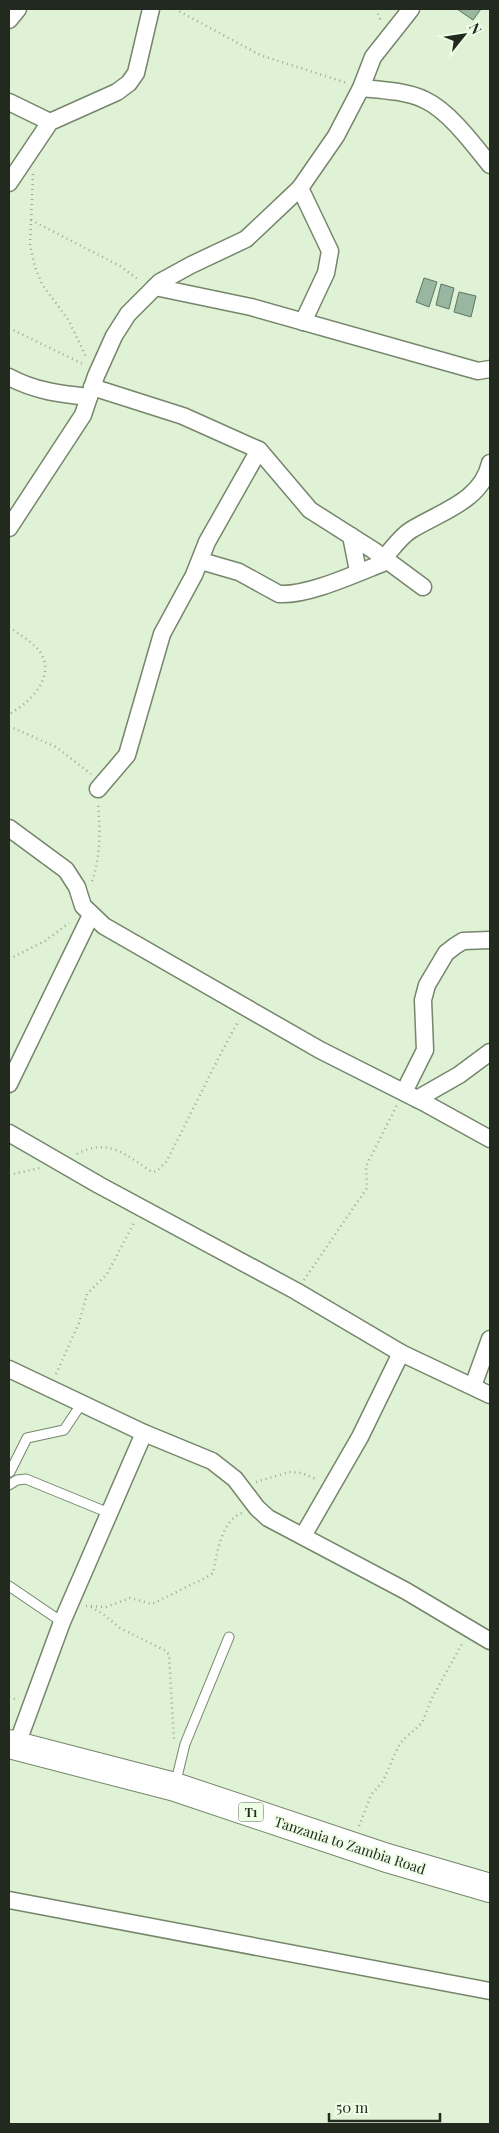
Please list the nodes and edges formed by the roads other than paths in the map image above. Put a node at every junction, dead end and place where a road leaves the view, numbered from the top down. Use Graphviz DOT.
graph roads {
  1 [pos="18,9"];
  2 [pos="150,9"];
  3 [pos="410,9"];
  4 [pos="9,20"];
  5 [pos="361,88"];
  6 [pos="9,102"];
  7 [pos="50,122"];
  8 [pos="490,165"];
  9 [pos="9,183"];
  10 [pos="300,188"];
  11 [pos="154,288"];
  12 [pos="303,322"];
  13 [pos="490,369"];
  14 [pos="9,377"];
  15 [pos="92,382"];
  16 [pos="258,450"];
  17 [pos="490,463"];
  18 [pos="9,528"];
  19 [pos="351,536"];
  20 [pos="386,559"];
  21 [pos="201,561"];
  22 [pos="358,572"];
  23 [pos="423,587"];
  24 [pos="98,789"];
  25 [pos="9,828"];
  26 [pos="87,910"];
  27 [pos="490,940"];
  28 [pos="490,1052"];
  29 [pos="9,1084"];
  30 [pos="410,1095"];
  31 [pos="9,1133"];
  32 [pos="490,1140"];
  33 [pos="490,1339"];
  34 [pos="401,1352"];
  35 [pos="9,1369"];
  36 [pos="473,1386"];
  37 [pos="490,1396"];
  38 [pos="82,1404"];
  39 [pos="144,1433"];
  40 [pos="10,1471"];
  41 [pos="20,1479"];
  42 [pos="9,1485"];
  43 [pos="110,1513"];
  44 [pos="303,1536"];
  45 [pos="9,1586"];
  46 [pos="62,1622"];
  47 [pos="229,1637"];
  48 [pos="490,1641"];
  49 [pos="12,1746"];
  50 [pos="175,1787"];
  51 [pos="490,1888"];
  52 [pos="9,1900"];
  53 [pos="490,1991"];
  1 -- 4 [label="street"];
  2 -- 7 [label="street"];
  3 -- 5 [label="street"];
  5 -- 8 [label="street"];
  5 -- 10 [label="street"];
  6 -- 7 [label="street"];
  7 -- 9 [label="street"];
  10 -- 11 [label="street"];
  10 -- 12 [label="street"];
  11 -- 12 [label="street"];
  11 -- 15 [label="street"];
  12 -- 13 [label="street"];
  14 -- 15 [label="street"];
  15 -- 16 [label="street"];
  15 -- 18 [label="street"];
  16 -- 19 [label="street"];
  16 -- 21 [label="street"];
  17 -- 20 [label="street"];
  19 -- 20 [label="street"];
  19 -- 22 [label="street"];
  20 -- 22 [label="street"];
  20 -- 23 [label="street"];
  21 -- 22 [label="street"];
  21 -- 24 [label="street"];
  25 -- 26 [label="street"];
  26 -- 29 [label="street"];
  26 -- 30 [label="street"];
  27 -- 30 [label="street"];
  28 -- 30 [label="street"];
  30 -- 32 [label="street"];
  31 -- 34 [label="street"];
  33 -- 36 [label="street"];
  34 -- 36 [label="street"];
  34 -- 44 [label="street"];
  35 -- 38 [label="street"];
  36 -- 37 [label="street"];
  38 -- 39 [label="street"];
  38 -- 40 [label="lane"];
  39 -- 43 [label="street"];
  39 -- 44 [label="street"];
  40 -- 41 [label="lane"];
  41 -- 42 [label="lane"];
  41 -- 43 [label="lane"];
  43 -- 46 [label="street"];
  44 -- 48 [label="street"];
  45 -- 46 [label="lane"];
  46 -- 49 [label="street"];
  47 -- 50 [label="lane"];
  49 -- 50 [label="highway, Tanzania to Zambia Road / T1"];
  50 -- 51 [label="highway, Tanzania to Zambia Road / T1"];
  52 -- 53 [label="street"];
}
